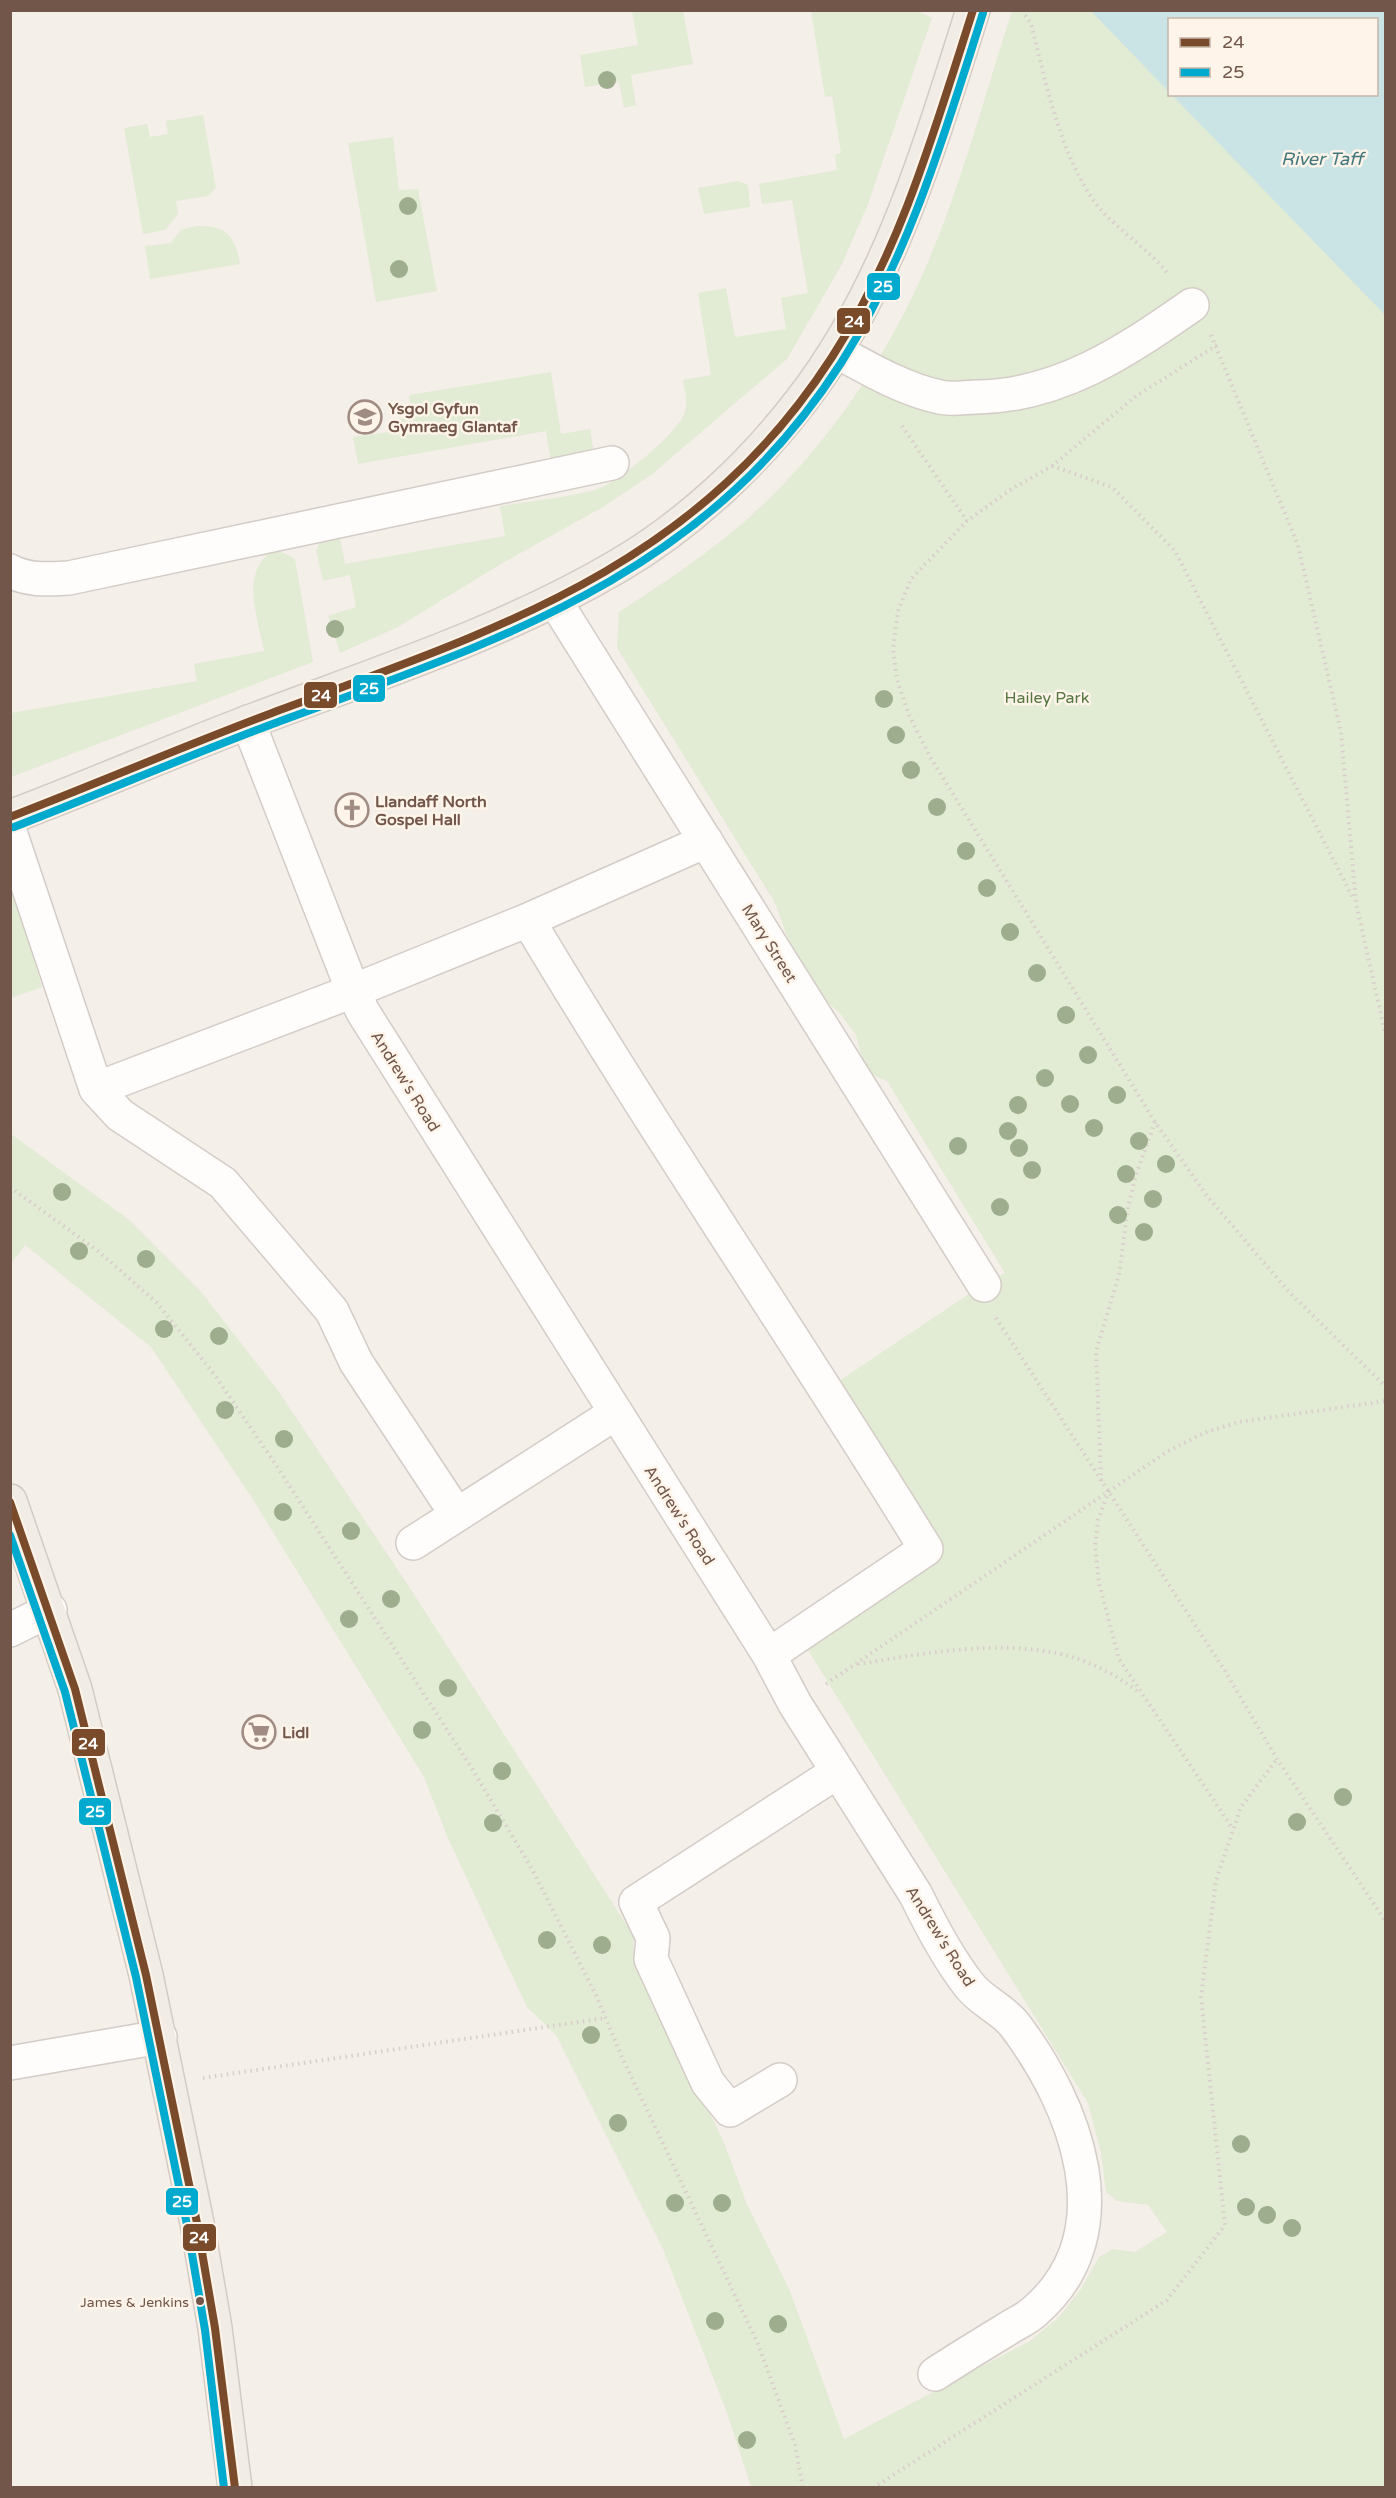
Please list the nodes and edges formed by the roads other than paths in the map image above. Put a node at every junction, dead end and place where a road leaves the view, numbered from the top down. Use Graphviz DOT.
graph roads {
  1 [pos="971,17"];
  2 [pos="1192,305"];
  3 [pos="836,351"];
  4 [pos="612,464"];
  5 [pos="10,572"];
  6 [pos="555,601"];
  7 [pos="248,722"];
  8 [pos="10,817"];
  9 [pos="10,832"];
  10 [pos="706,841"];
  11 [pos="528,920"];
  12 [pos="352,991"];
  13 [pos="96,1089"];
  14 [pos="984,1285"];
  15 [pos="615,1414"];
  16 [pos="10,1501"];
  17 [pos="457,1515"];
  18 [pos="414,1544"];
  19 [pos="50,1610"];
  20 [pos="10,1630"];
  21 [pos="769,1655"];
  22 [pos="837,1772"];
  23 [pos="160,2037"];
  24 [pos="10,2062"];
  25 [pos="780,2080"];
  26 [pos="934,2374"];
  27 [pos="235,2487"];
  1 -- 3 [label="main road"];
  2 -- 3 [label="street"];
  3 -- 6 [label="main road"];
  4 -- 5 [label="street"];
  6 -- 7 [label="main road"];
  6 -- 10 [label="street, Mary Street"];
  7 -- 8 [label="main road"];
  7 -- 12 [label="street, Andrew's Road"];
  9 -- 13 [label="street"];
  10 -- 11 [label="street"];
  10 -- 14 [label="street, Mary Street"];
  11 -- 12 [label="street"];
  11 -- 21 [label="street"];
  12 -- 13 [label="street"];
  12 -- 15 [label="street, Andrew's Road"];
  13 -- 17 [label="street"];
  15 -- 17 [label="street"];
  15 -- 21 [label="street, Andrew's Road"];
  16 -- 19 [label="main road"];
  17 -- 18 [label="street"];
  19 -- 20 [label="street"];
  19 -- 23 [label="main road"];
  21 -- 22 [label="street, Andrew's Road"];
  22 -- 25 [label="street"];
  22 -- 26 [label="street, Andrew's Road"];
  23 -- 24 [label="street"];
  23 -- 27 [label="main road"];
}
